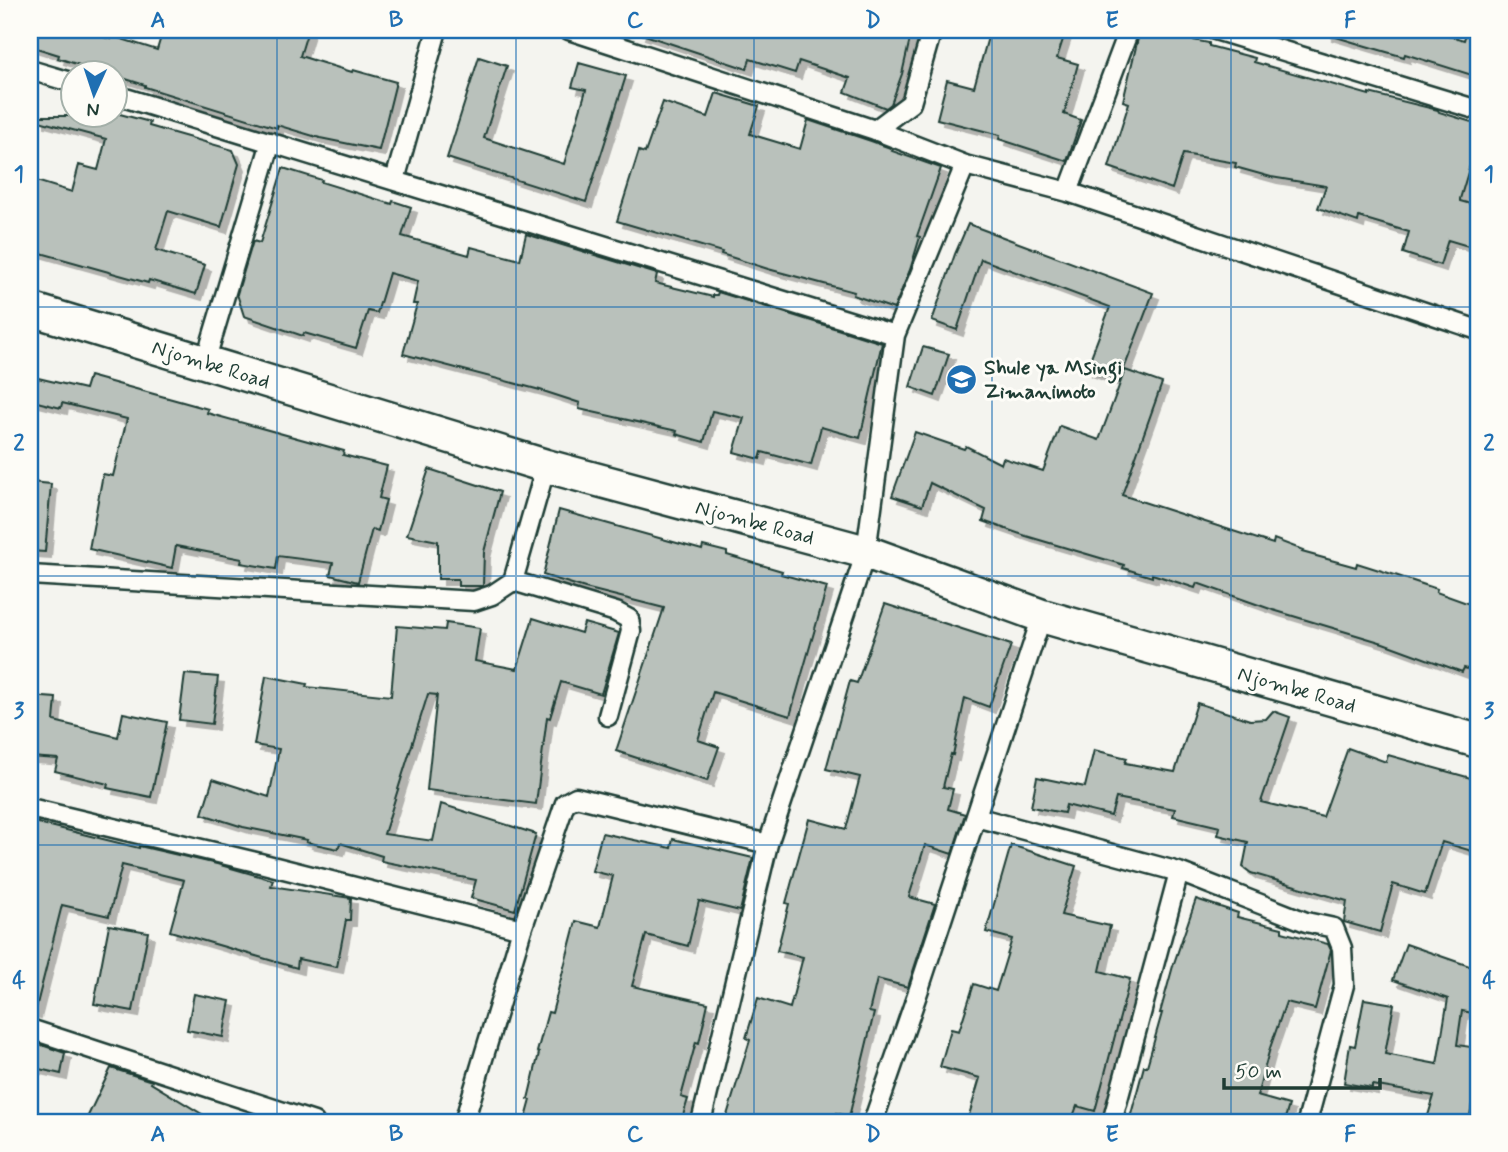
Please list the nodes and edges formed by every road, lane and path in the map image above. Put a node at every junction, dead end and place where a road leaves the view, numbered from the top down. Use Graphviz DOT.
graph roads {
  1 [pos="437,30"];
  2 [pos="569,30"];
  3 [pos="932,30"];
  4 [pos="1129,30"];
  5 [pos="1214,30"];
  6 [pos="30,70"];
  7 [pos="60,79"];
  8 [pos="130,99"];
  9 [pos="1478,110"];
  10 [pos="875,130"];
  11 [pos="271,142"];
  12 [pos="965,165"];
  13 [pos="395,180"];
  14 [pos="1068,192"];
  15 [pos="30,309"];
  16 [pos="1478,331"];
  17 [pos="895,335"];
  18 [pos="205,362"];
  19 [pos="546,466"];
  20 [pos="866,552"];
  21 [pos="30,575"];
  22 [pos="513,581"];
  23 [pos="1042,616"];
  24 [pos="608,716"];
  25 [pos="1478,741"];
  26 [pos="30,808"];
  27 [pos="976,817"];
  28 [pos="768,844"];
  29 [pos="1179,872"];
  30 [pos="522,929"];
  31 [pos="30,1029"];
  32 [pos="314,1122"];
  33 [pos="464,1122"];
  34 [pos="701,1122"];
  35 [pos="873,1122"];
  36 [pos="1112,1122"];
  37 [pos="1307,1122"];
  1 -- 13 [label="street"];
  2 -- 10 [label="street"];
  3 -- 10 [label="street"];
  4 -- 14 [label="street"];
  5 -- 9 [label="street"];
  6 -- 7 [label="street"];
  8 -- 11 [label="street"];
  10 -- 12 [label="street"];
  11 -- 13 [label="street"];
  11 -- 18 [label="street"];
  12 -- 14 [label="street"];
  12 -- 17 [label="street"];
  13 -- 17 [label="street"];
  14 -- 16 [label="street"];
  15 -- 18 [label="highway, Njombe Road"];
  17 -- 20 [label="street"];
  18 -- 19 [label="highway, Njombe Road"];
  19 -- 20 [label="highway, Njombe Road"];
  19 -- 22 [label="street"];
  20 -- 23 [label="highway, Njombe Road"];
  20 -- 28 [label="street"];
  21 -- 22 [label="street"];
  22 -- 24 [label="street"];
  23 -- 25 [label="highway, Njombe Road"];
  23 -- 27 [label="street"];
  26 -- 30 [label="street"];
  27 -- 29 [label="street"];
  27 -- 35 [label="street"];
  28 -- 30 [label="street"];
  28 -- 34 [label="street"];
  29 -- 36 [label="street"];
  29 -- 37 [label="street"];
  30 -- 33 [label="street"];
  31 -- 32 [label="street"];
}
